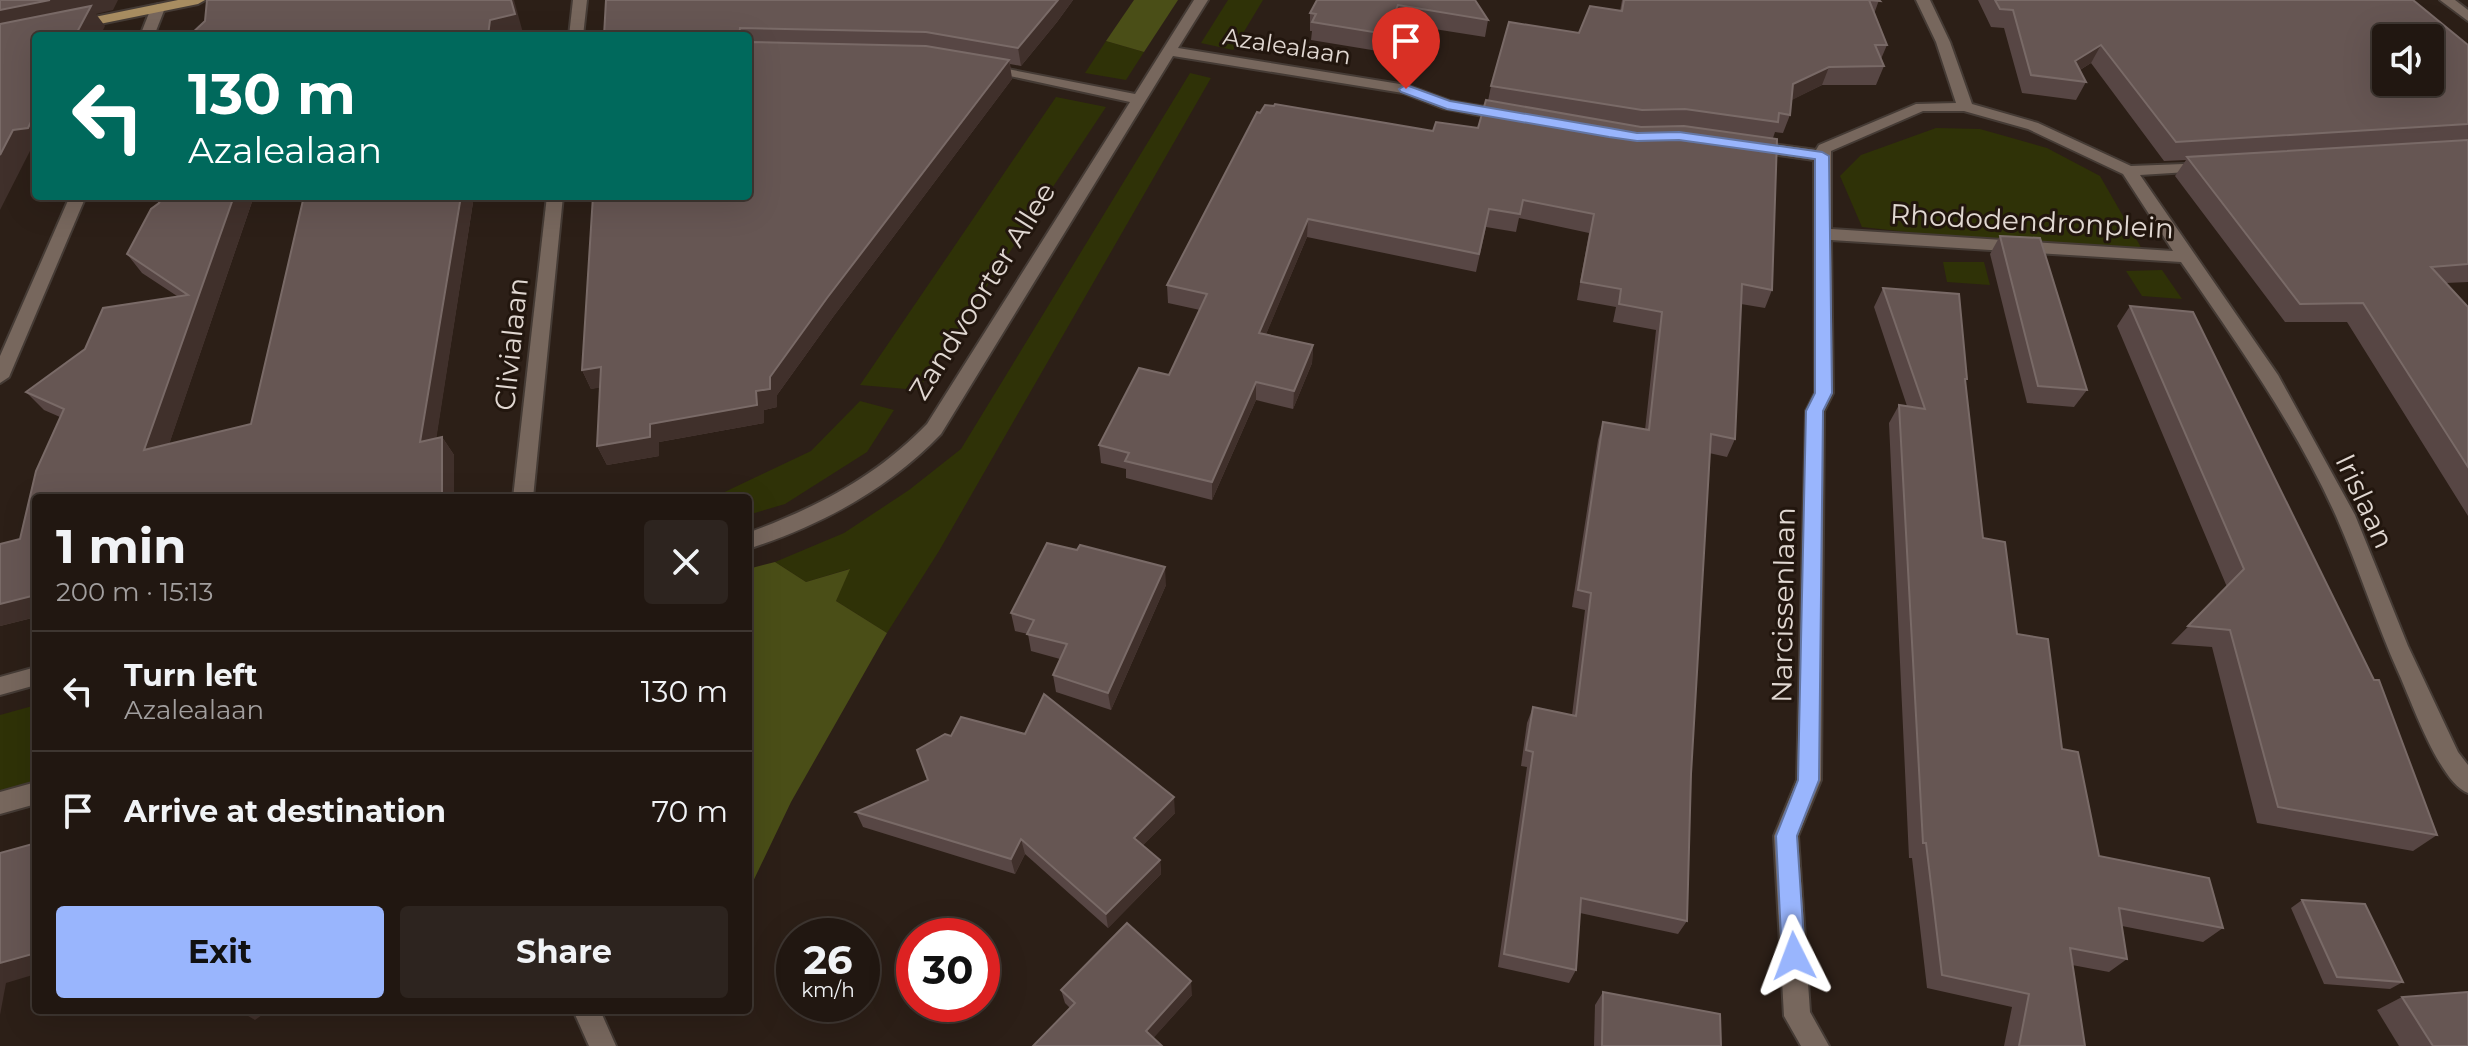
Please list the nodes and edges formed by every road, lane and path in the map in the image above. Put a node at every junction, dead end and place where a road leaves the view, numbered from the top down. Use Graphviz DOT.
graph roads {
  1 [pos="198,0"];
  2 [pos="580,0"];
  3 [pos="1201,0"];
  4 [pos="1923,0"];
  5 [pos="2447,0"];
  6 [pos="158,8"];
  7 [pos="2468,17"];
  8 [pos="58,28"];
  9 [pos="149,32"];
  10 [pos="576,32"];
  11 [pos="1169,51"];
  12 [pos="973,65"];
  13 [pos="1138,99"];
  14 [pos="1965,107"];
  15 [pos="1529,119"];
  16 [pos="1736,144"];
  17 [pos="1822,156"];
  18 [pos="2221,165"];
  19 [pos="2129,171"];
  20 [pos="76,200"];
  21 [pos="555,200"];
  22 [pos="1824,234"];
  23 [pos="2186,257"];
  24 [pos="0,377"];
  25 [pos="523,494"];
  26 [pos="752,540"];
  27 [pos="32,677"];
  28 [pos="0,686"];
  29 [pos="2468,783"];
  30 [pos="32,794"];
  31 [pos="0,803"];
  32 [pos="588,1014"];
  33 [pos="603,1046"];
  34 [pos="1816,1046"];
  1 -- 6 [label="main road"];
  2 -- 10 [label="street"];
  3 -- 11 [label="street, Zandvoorter Allee"];
  4 -- 14 [label="street"];
  5 -- 7 [label="street"];
  6 -- 8 [label="main road"];
  6 -- 9 [label="street"];
  11 -- 13 [label="street, Zandvoorter Allee"];
  11 -- 15 [label="street, Azalealaan"];
  12 -- 13 [label="street"];
  13 -- 26 [label="street, Zandvoorter Allee"];
  14 -- 17 [label="street, Rhododendronplein"];
  14 -- 19 [label="street, Rhododendronplein"];
  16 -- 17 [label="street"];
  17 -- 22 [label="street, Narcissenlaan"];
  18 -- 19 [label="street"];
  19 -- 23 [label="street, Rhododendronplein"];
  20 -- 24 [label="street"];
  21 -- 25 [label="street, Clivialaan"];
  22 -- 23 [label="street, Rhododendronplein"];
  22 -- 34 [label="street, Narcissenlaan"];
  23 -- 29 [label="street, Irislaan"];
  27 -- 28 [label="street"];
  30 -- 31 [label="street"];
  32 -- 33 [label="street"];
}
